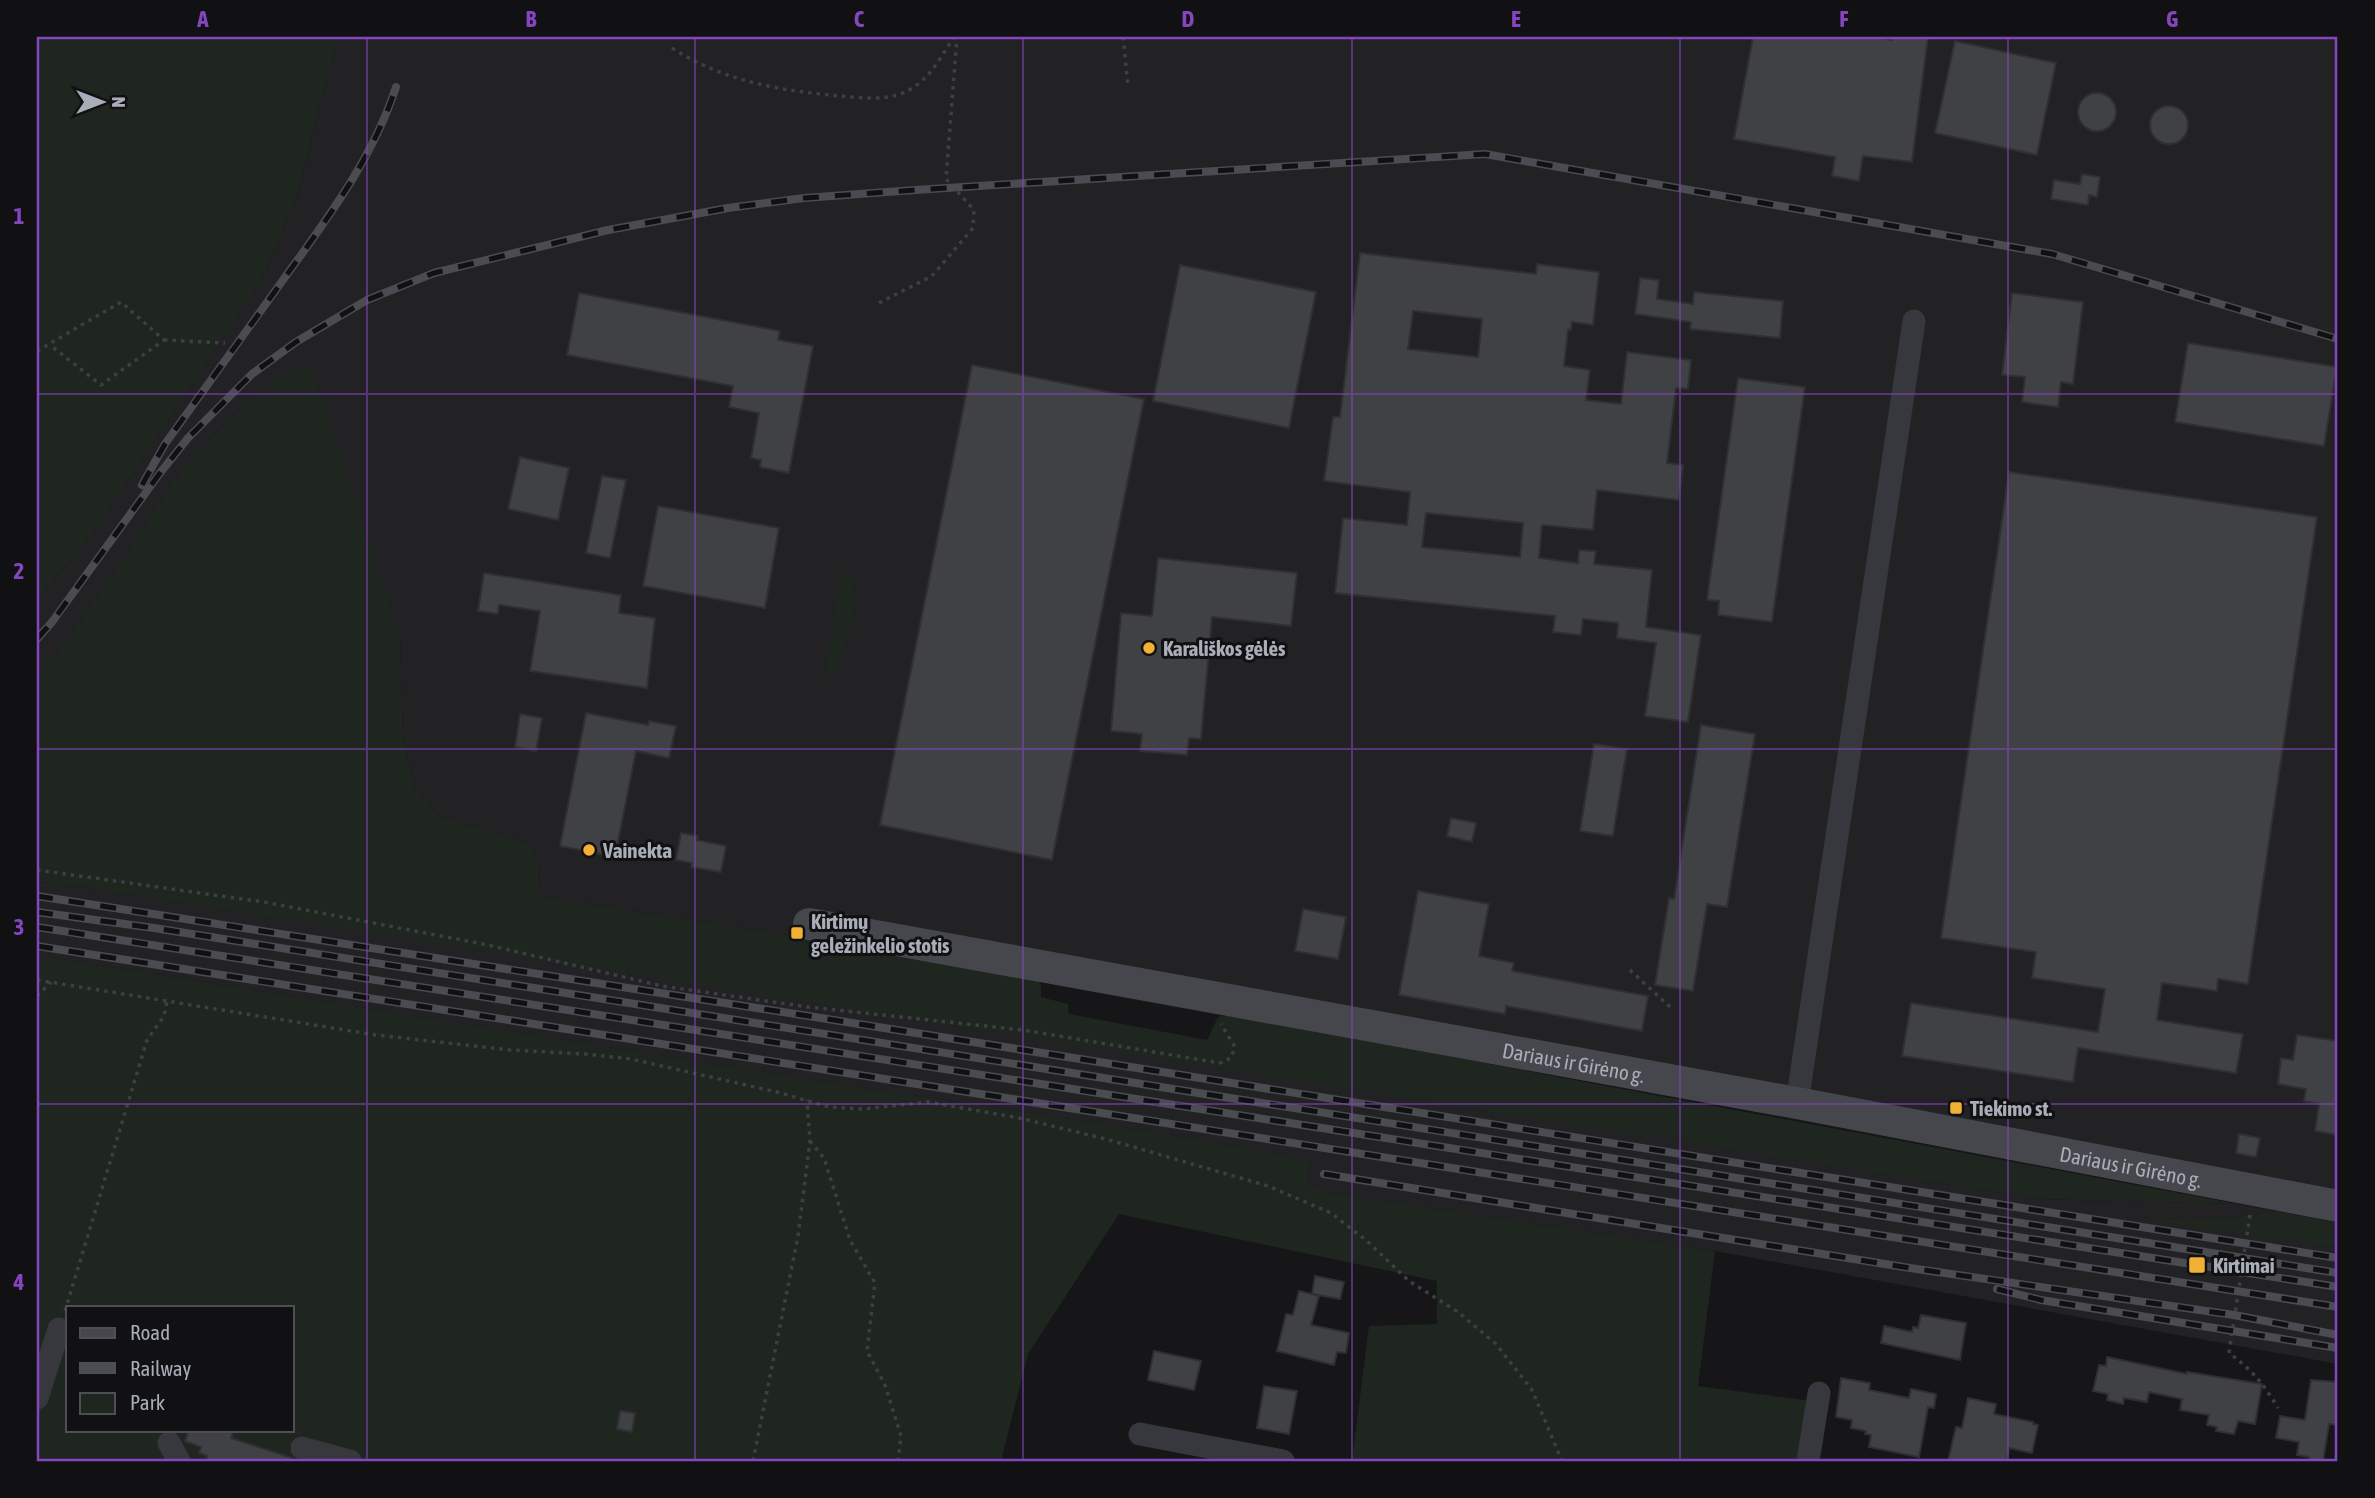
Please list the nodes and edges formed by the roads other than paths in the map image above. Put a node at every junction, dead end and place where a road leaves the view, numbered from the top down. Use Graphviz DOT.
graph roads {
  1 [pos="1914,321"];
  2 [pos="809,923"];
  3 [pos="1797,1103"];
  4 [pos="2338,1206"];
  5 [pos="59,1329"];
  6 [pos="1819,1393"];
  7 [pos="37,1398"];
  8 [pos="1140,1434"];
  9 [pos="302,1448"];
  10 [pos="350,1461"];
  11 [pos="1283,1461"];
  12 [pos="1808,1461"];
  1 -- 3 [label="street"];
  2 -- 3 [label="street, Dariaus ir Girėno g."];
  3 -- 4 [label="street, Dariaus ir Girėno g."];
  5 -- 7 [label="street"];
  6 -- 12 [label="street"];
  8 -- 11 [label="street"];
  9 -- 10 [label="street"];
}
